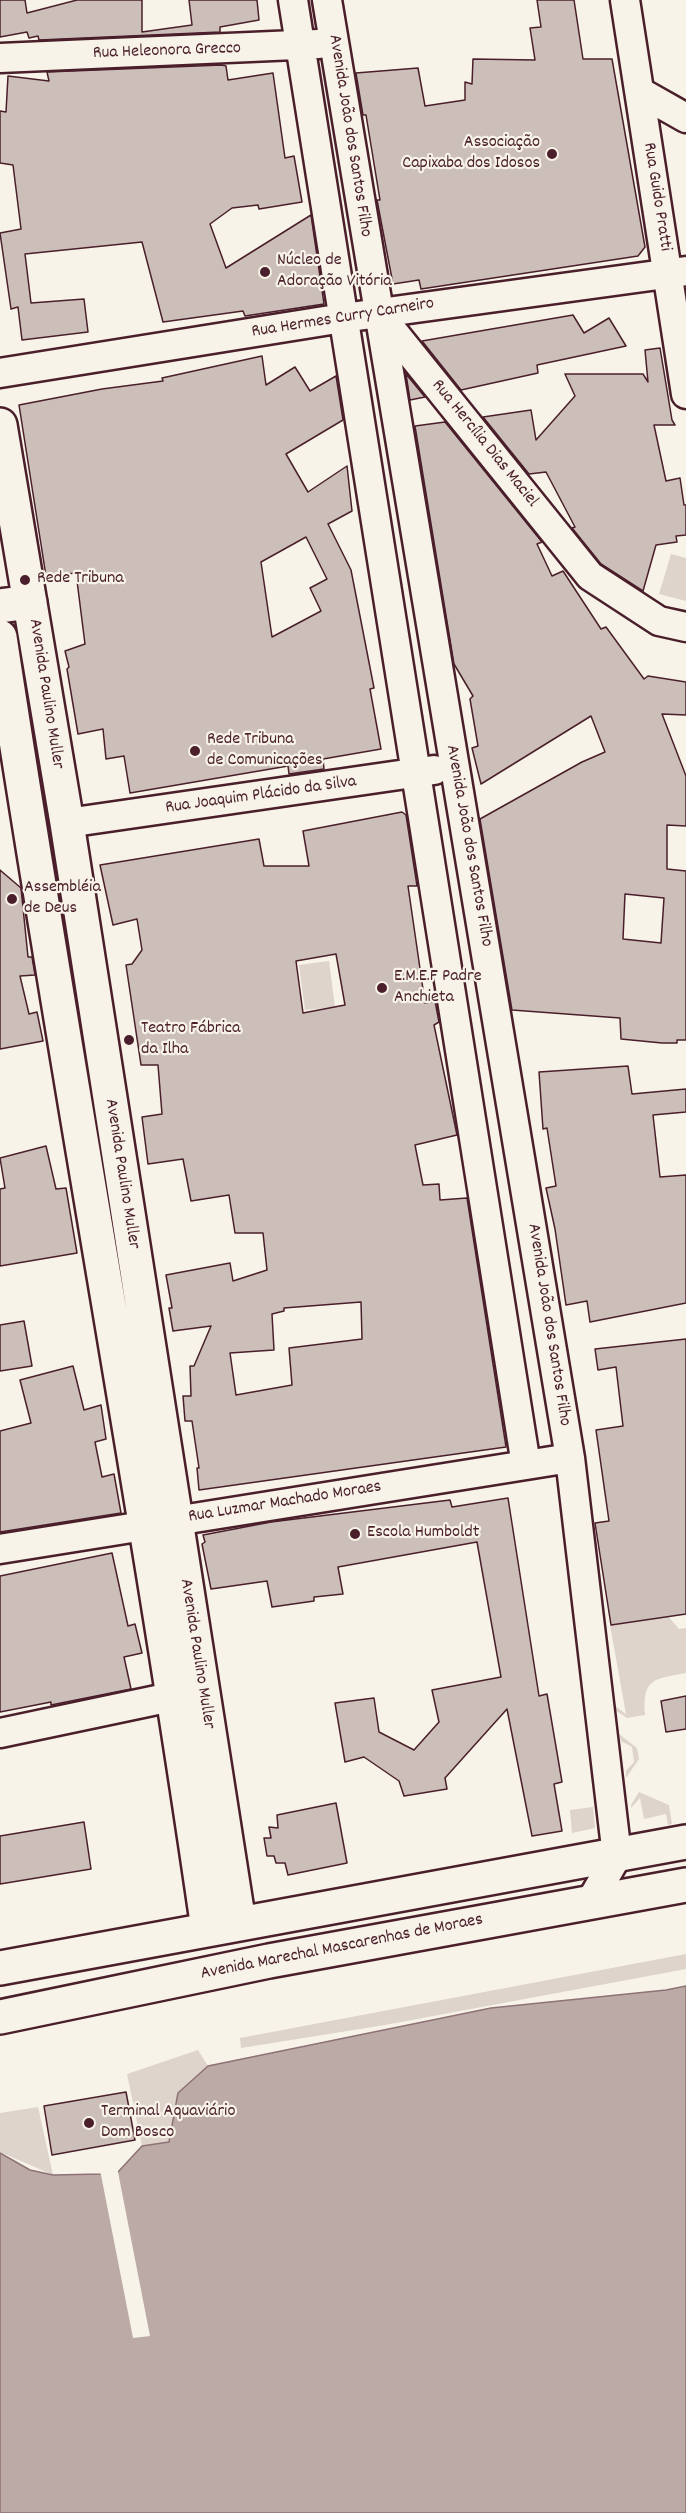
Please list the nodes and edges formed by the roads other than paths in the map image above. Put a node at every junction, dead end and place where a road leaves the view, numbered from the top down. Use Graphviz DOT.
graph roads {
  1 [pos="293,0"];
  2 [pos="327,0"];
  3 [pos="625,0"];
  4 [pos="333,42"];
  5 [pos="300,47"];
  6 [pos="0,58"];
  7 [pos="640,92"];
  8 [pos="686,118"];
  9 [pos="677,272"];
  10 [pos="377,313"];
  11 [pos="343,318"];
  12 [pos="0,373"];
  13 [pos="686,394"];
  14 [pos="0,425"];
  15 [pos="15,604"];
  16 [pos="686,627"];
  17 [pos="0,637"];
  18 [pos="11,709"];
  19 [pos="48,711"];
  20 [pos="454,766"];
  21 [pos="417,774"];
  22 [pos="67,823"];
  23 [pos="570,1458"];
  24 [pos="526,1465"];
  25 [pos="161,1523"];
  26 [pos="0,1549"];
  27 [pos="171,1697"];
  28 [pos="0,1733"];
  29 [pos="686,1842"];
  30 [pos="617,1856"];
  31 [pos="686,1885"];
  32 [pos="591,1901"];
  33 [pos="239,1923"];
  34 [pos="208,1929"];
  35 [pos="269,1961"];
  36 [pos="0,1968"];
  37 [pos="0,2017"];
  1 -- 5 [label="street, Avenida João dos Santos Filho"];
  2 -- 4 [label="street, Avenida João dos Santos Filho"];
  3 -- 7 [label="street, Rua Guido Pratti"];
  4 -- 5 [label="street, Rua Heleonora Grecco"];
  4 -- 10 [label="street, Avenida João dos Santos Filho"];
  5 -- 6 [label="street, Rua Heleonora Grecco"];
  5 -- 11 [label="street, Avenida João dos Santos Filho"];
  7 -- 8 [label="street"];
  7 -- 9 [label="street, Rua Guido Pratti"];
  9 -- 10 [label="street, Rua Hermes Curry Carneiro"];
  9 -- 13 [label="street, Rua Guido Pratti"];
  10 -- 11 [label="street, Rua Hermes Curry Carneiro"];
  10 -- 16 [label="street, Rua Hercília Dias Maciel"];
  10 -- 20 [label="street, Avenida João dos Santos Filho"];
  11 -- 12 [label="street, Rua Hermes Curry Carneiro"];
  11 -- 21 [label="street, Avenida João dos Santos Filho"];
  14 -- 15 [label="main road, Avenida Paulino Muller"];
  15 -- 19 [label="main road, Avenida Paulino Muller"];
  17 -- 18 [label="main road, Avenida Paulino Muller"];
  18 -- 19 [label="main road"];
  18 -- 25 [label="main road, Avenida Paulino Muller"];
  19 -- 22 [label="main road, Avenida Paulino Muller"];
  20 -- 21 [label="street, Rua Joaquim Plácido da Silva"];
  20 -- 23 [label="street, Avenida João dos Santos Filho"];
  21 -- 22 [label="street, Rua Joaquim Plácido da Silva"];
  21 -- 24 [label="street, Avenida João dos Santos Filho"];
  22 -- 25 [label="main road, Avenida Paulino Muller"];
  23 -- 24 [label="street, Rua Luzmar Machado Moraes"];
  23 -- 30 [label="street, Avenida João dos Santos Filho"];
  24 -- 25 [label="street, Rua Luzmar Machado Moraes"];
  25 -- 26 [label="street, Rua Luzmar Machado Moraes"];
  25 -- 27 [label="main road, Avenida Paulino Muller"];
  25 -- 33 [label="main road, Avenida Paulino Muller"];
  27 -- 28 [label="street"];
  27 -- 34 [label="main road, Avenida Paulino Muller"];
  29 -- 30 [label="main road"];
  30 -- 32 [label="street"];
  30 -- 33 [label="main road"];
  31 -- 32 [label="main road, Avenida Marechal Mascarenhas de Moraes"];
  32 -- 35 [label="main road, Avenida Marechal Mascarenhas de Moraes"];
  33 -- 34 [label="main road"];
  34 -- 35 [label="main road"];
  34 -- 36 [label="main road"];
  35 -- 37 [label="main road, Avenida Marechal Mascarenhas de Moraes"];
}
